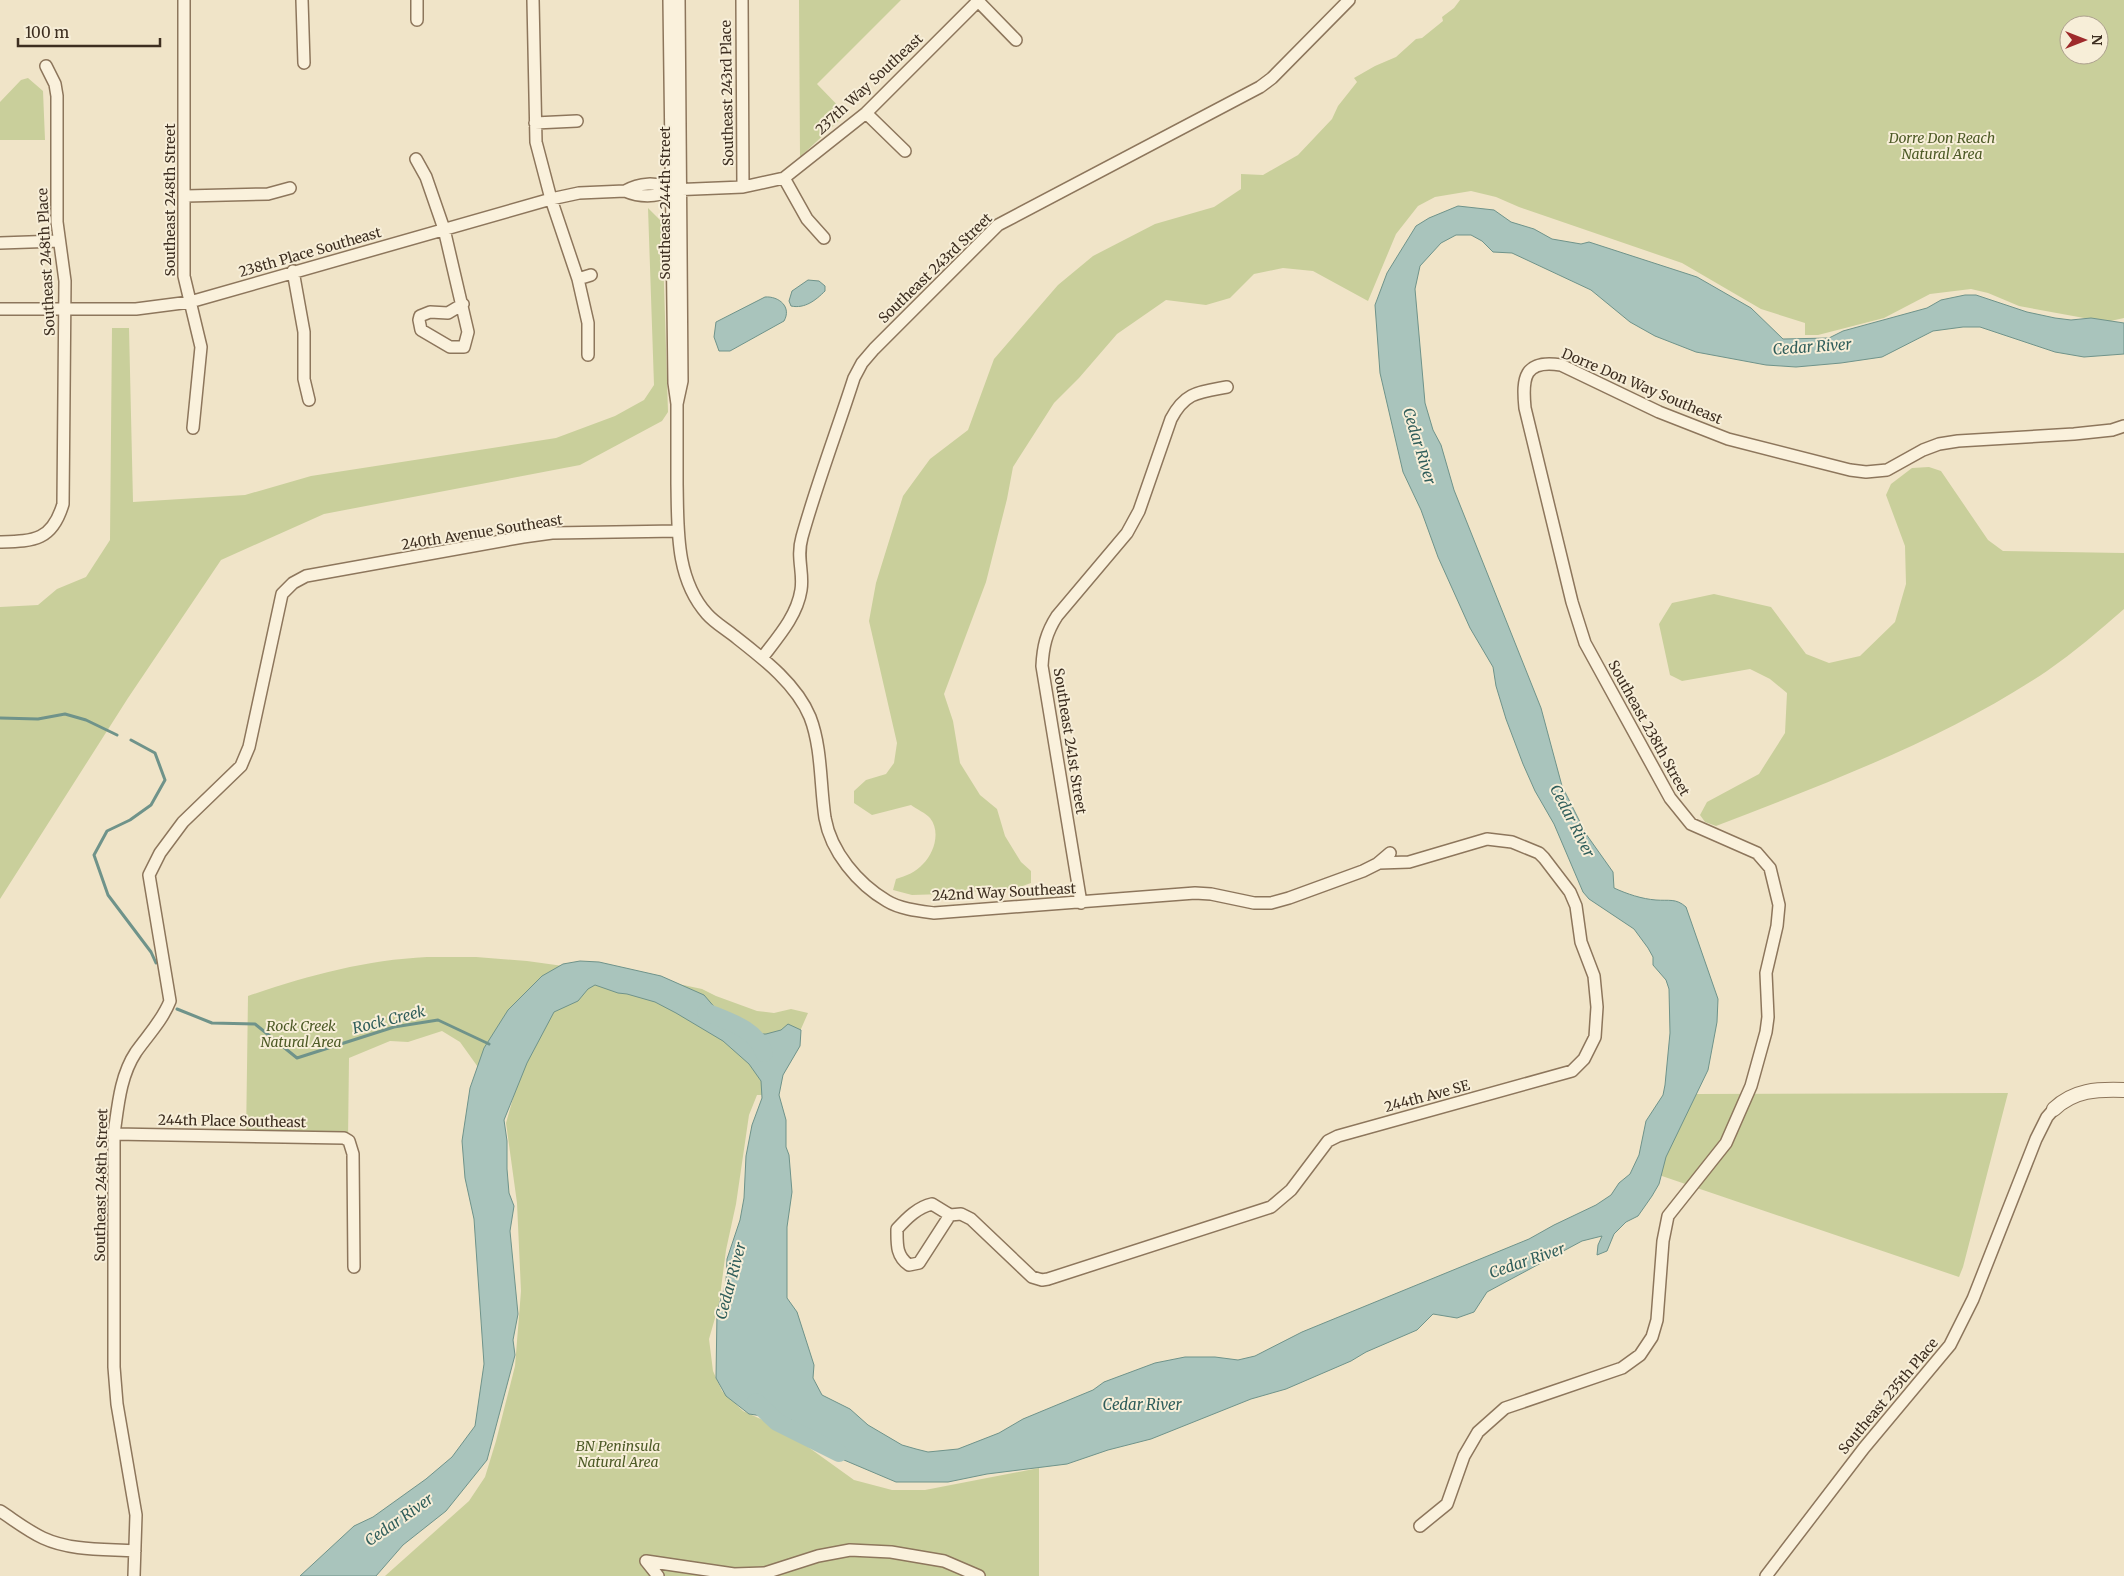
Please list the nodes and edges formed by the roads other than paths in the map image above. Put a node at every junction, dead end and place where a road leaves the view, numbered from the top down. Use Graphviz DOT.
graph roads {
  1 [pos="184,0"];
  2 [pos="302,0"];
  3 [pos="416,0"];
  4 [pos="533,0"];
  5 [pos="669,0"];
  6 [pos="679,0"];
  7 [pos="742,0"];
  8 [pos="1348,0"];
  9 [pos="979,1"];
  10 [pos="417,20"];
  11 [pos="1016,40"];
  12 [pos="304,63"];
  13 [pos="46,66"];
  14 [pos="866,113"];
  15 [pos="577,121"];
  16 [pos="535,123"];
  17 [pos="905,151"];
  18 [pos="416,159"];
  19 [pos="784,178"];
  20 [pos="743,187"];
  21 [pos="290,188"];
  22 [pos="675,190"];
  23 [pos="186,196"];
  24 [pos="551,199"];
  25 [pos="444,229"];
  26 [pos="824,238"];
  27 [pos="58,242"];
  28 [pos="0,243"];
  29 [pos="293,272"];
  30 [pos="591,276"];
  31 [pos="578,280"];
  32 [pos="190,302"];
  33 [pos="463,304"];
  34 [pos="0,309"];
  35 [pos="65,309"];
  36 [pos="588,354"];
  37 [pos="1528,372"];
  38 [pos="1227,387"];
  39 [pos="309,400"];
  40 [pos="2124,426"];
  41 [pos="194,428"];
  42 [pos="678,531"];
  43 [pos="0,542"];
  44 [pos="293,582"];
  45 [pos="700,604"];
  46 [pos="762,658"];
  47 [pos="1390,853"];
  48 [pos="1379,862"];
  49 [pos="1081,903"];
  50 [pos="2124,1090"];
  51 [pos="2054,1109"];
  52 [pos="114,1134"];
  53 [pos="950,1215"];
  54 [pos="354,1267"];
  55 [pos="0,1511"];
  56 [pos="1420,1526"];
  57 [pos="136,1551"];
  58 [pos="134,1576"];
  59 [pos="658,1576"];
  60 [pos="979,1576"];
  61 [pos="1766,1576"];
  1 -- 23 [label="street, Southeast 248th Street"];
  2 -- 12 [label="street"];
  3 -- 10 [label="street"];
  4 -- 16 [label="street"];
  5 -- 22 [label="street, Southeast 244th Street"];
  6 -- 22 [label="street, Southeast 244th Street"];
  7 -- 20 [label="street, Southeast 243rd Place"];
  8 -- 46 [label="street, Southeast 243rd Street"];
  9 -- 11 [label="street"];
  9 -- 14 [label="street, 237th Way Southeast"];
  13 -- 27 [label="street, Southeast 248th Place"];
  14 -- 17 [label="street"];
  14 -- 19 [label="street, 237th Way Southeast"];
  15 -- 16 [label="street"];
  16 -- 24 [label="street"];
  18 -- 25 [label="street"];
  19 -- 20 [label="street, 237th Way Southeast"];
  19 -- 26 [label="street"];
  20 -- 22 [label="street, 238th Place Southeast"];
  21 -- 23 [label="street"];
  22 -- 24 [label="street, 238th Place Southeast"];
  22 -- 42 [label="street, Southeast 244th Street"];
  23 -- 32 [label="street, Southeast 248th Street"];
  24 -- 25 [label="street, 238th Place Southeast"];
  24 -- 31 [label="street"];
  25 -- 29 [label="street, 238th Place Southeast"];
  25 -- 33 [label="street"];
  27 -- 28 [label="street"];
  27 -- 35 [label="street, Southeast 248th Place"];
  29 -- 32 [label="street, 238th Place Southeast"];
  29 -- 39 [label="street"];
  30 -- 31 [label="street"];
  31 -- 36 [label="street"];
  32 -- 35 [label="street, 238th Place Southeast"];
  32 -- 41 [label="street, Southeast 248th Street"];
  33 -- 33 [label="street"];
  34 -- 35 [label="street, 238th Place Southeast"];
  35 -- 43 [label="street, Southeast 248th Place"];
  37 -- 40 [label="street, Dorre Don Way Southeast"];
  37 -- 56 [label="street, Southeast 238th Street"];
  38 -- 49 [label="street, Southeast 241st Street"];
  42 -- 44 [label="street, 240th Avenue Southeast"];
  42 -- 45 [label="street, Southeast 244th Street"];
  44 -- 52 [label="street, Southeast 248th Street"];
  45 -- 46 [label="street, 242nd Way Southeast"];
  46 -- 49 [label="street, 242nd Way Southeast"];
  47 -- 48 [label="street, 242nd Way Southeast"];
  48 -- 49 [label="street, 242nd Way Southeast"];
  48 -- 53 [label="street, 244th Ave SE"];
  50 -- 51 [label="street"];
  51 -- 61 [label="street, Southeast 235th Place"];
  52 -- 54 [label="street, 244th Place Southeast"];
  52 -- 57 [label="street, Southeast 248th Street"];
  53 -- 53 [label="street, 244th Ave SE"];
  55 -- 57 [label="street"];
  57 -- 58 [label="street, Southeast 248th Street"];
  59 -- 60 [label="street"];
}
